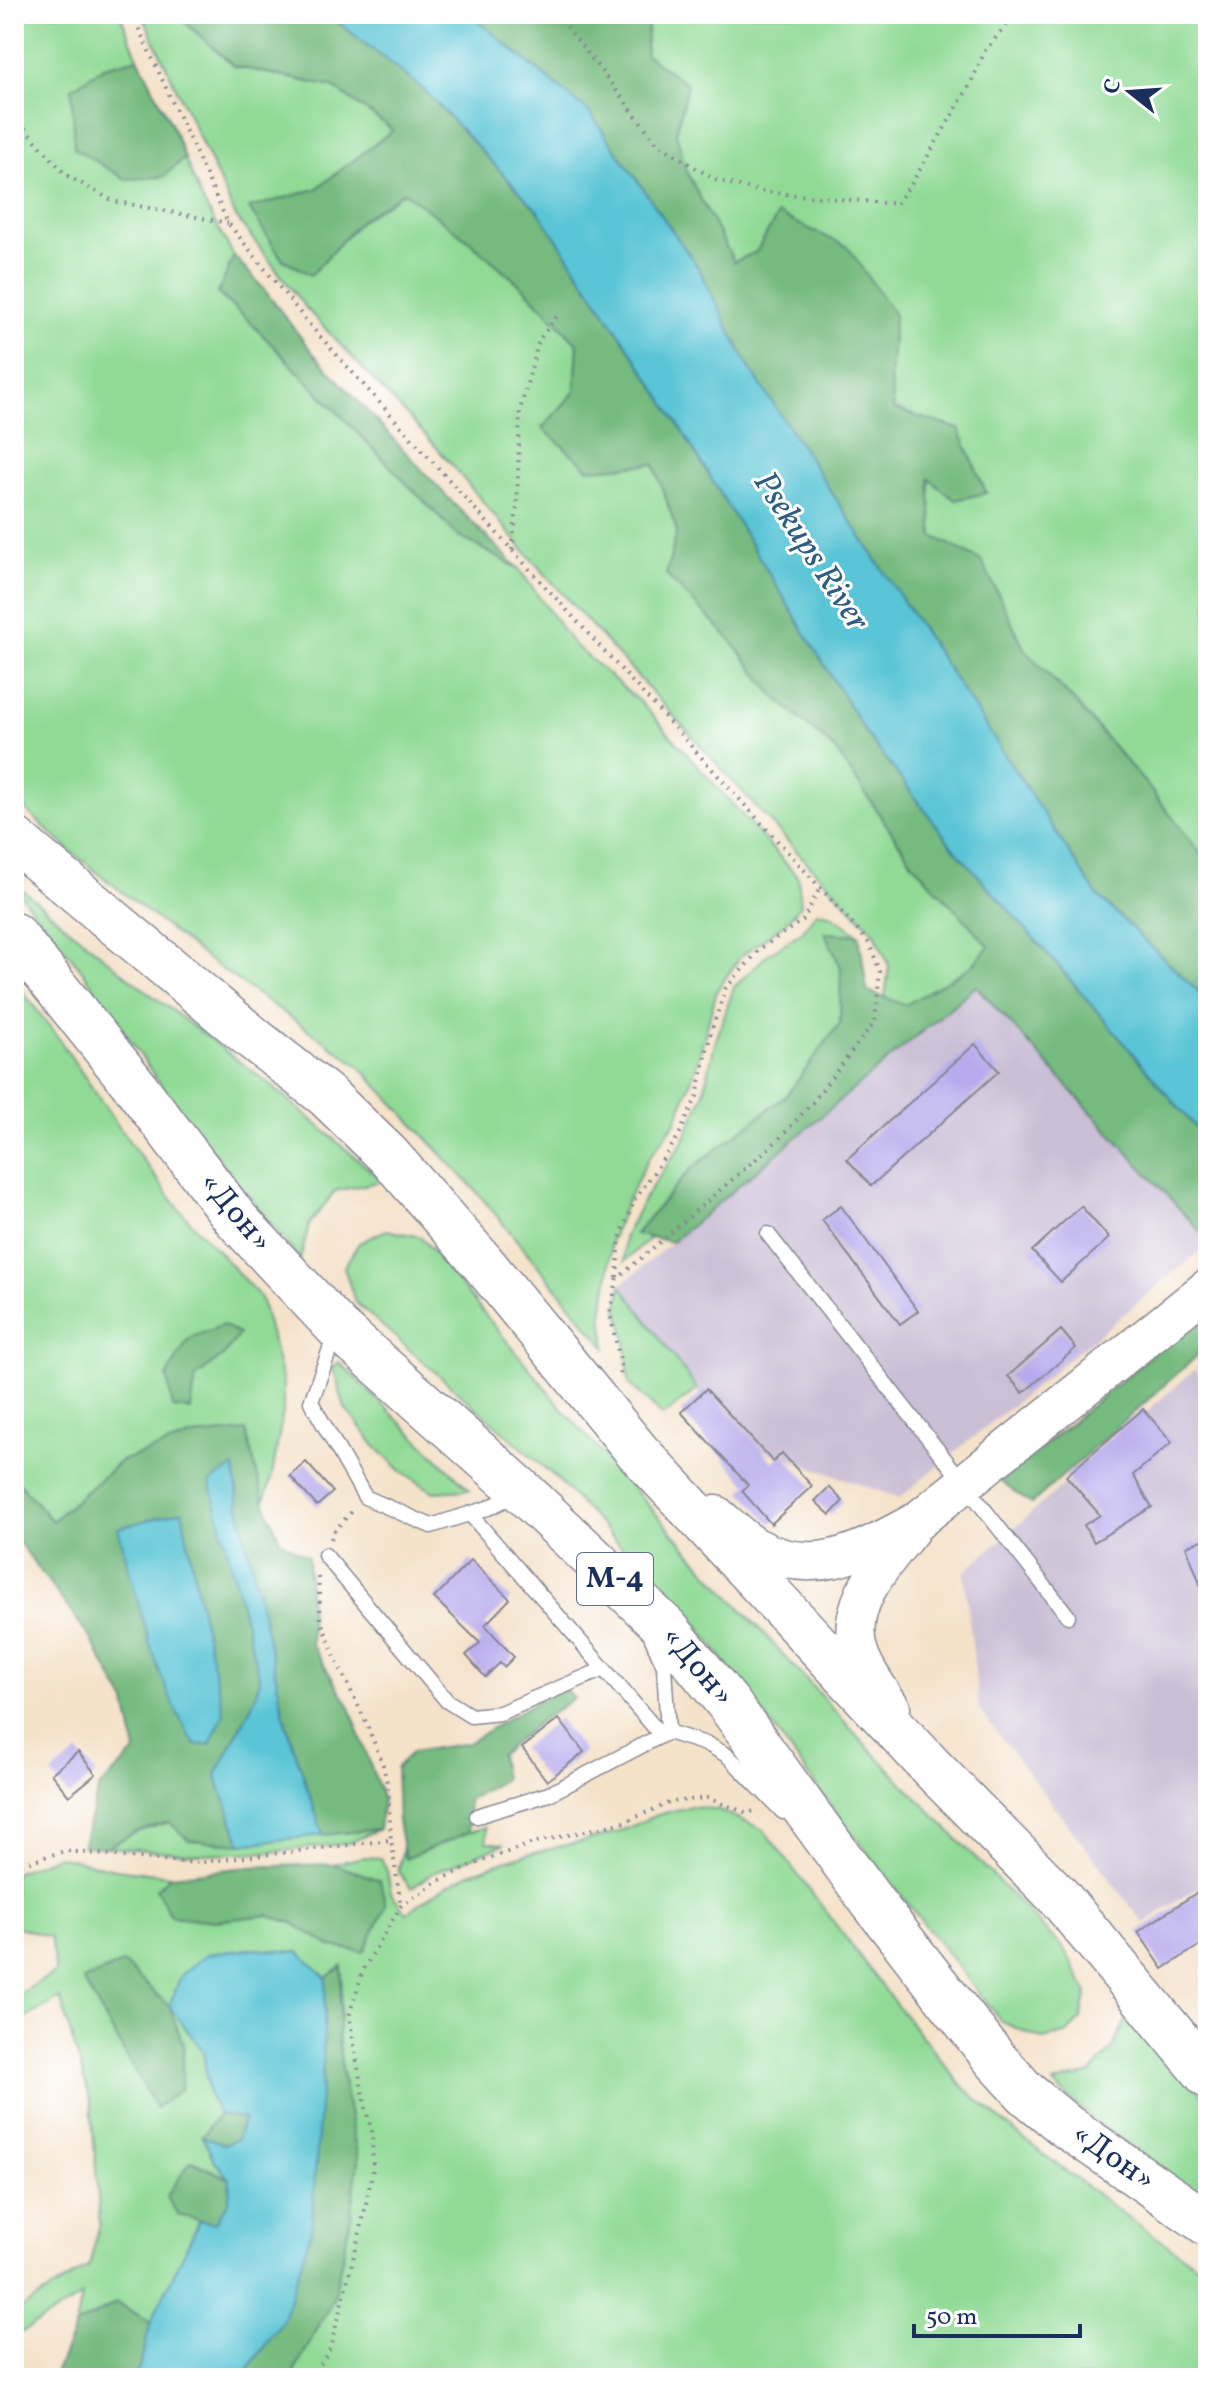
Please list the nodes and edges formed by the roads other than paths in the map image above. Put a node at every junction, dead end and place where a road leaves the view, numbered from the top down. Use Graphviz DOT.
graph roads {
  1 [pos="14,839"];
  2 [pos="14,935"];
  3 [pos="768,1234"];
  4 [pos="1208,1288"];
  5 [pos="338,1328"];
  6 [pos="625,1437"];
  7 [pos="964,1484"];
  8 [pos="523,1492"];
  9 [pos="470,1514"];
  10 [pos="916,1522"];
  11 [pos="572,1538"];
  12 [pos="325,1555"];
  13 [pos="1068,1616"];
  14 [pos="604,1669"];
  15 [pos="664,1733"];
  16 [pos="932,1768"];
  17 [pos="477,1816"];
  18 [pos="873,1903"];
  19 [pos="1208,2076"];
  20 [pos="1208,2224"];
  1 -- 6 [label="highway"];
  2 -- 5 [label="highway, «Дон» / М-4"];
  3 -- 7 [label="lane"];
  4 -- 7 [label="main road"];
  5 -- 8 [label="highway, «Дон» / М-4"];
  5 -- 9 [label="lane"];
  6 -- 10 [label="main road"];
  6 -- 16 [label="highway"];
  7 -- 10 [label="main road"];
  7 -- 13 [label="lane"];
  8 -- 9 [label="lane"];
  8 -- 11 [label="highway, «Дон» / М-4"];
  9 -- 14 [label="lane"];
  10 -- 16 [label="main road"];
  11 -- 15 [label="lane, М-4"];
  11 -- 18 [label="highway, «Дон» / М-4"];
  12 -- 14 [label="lane"];
  14 -- 15 [label="lane"];
  15 -- 17 [label="lane"];
  15 -- 18 [label="lane, М-4"];
  16 -- 19 [label="highway"];
  18 -- 20 [label="highway, «Дон» / М-4"];
}
